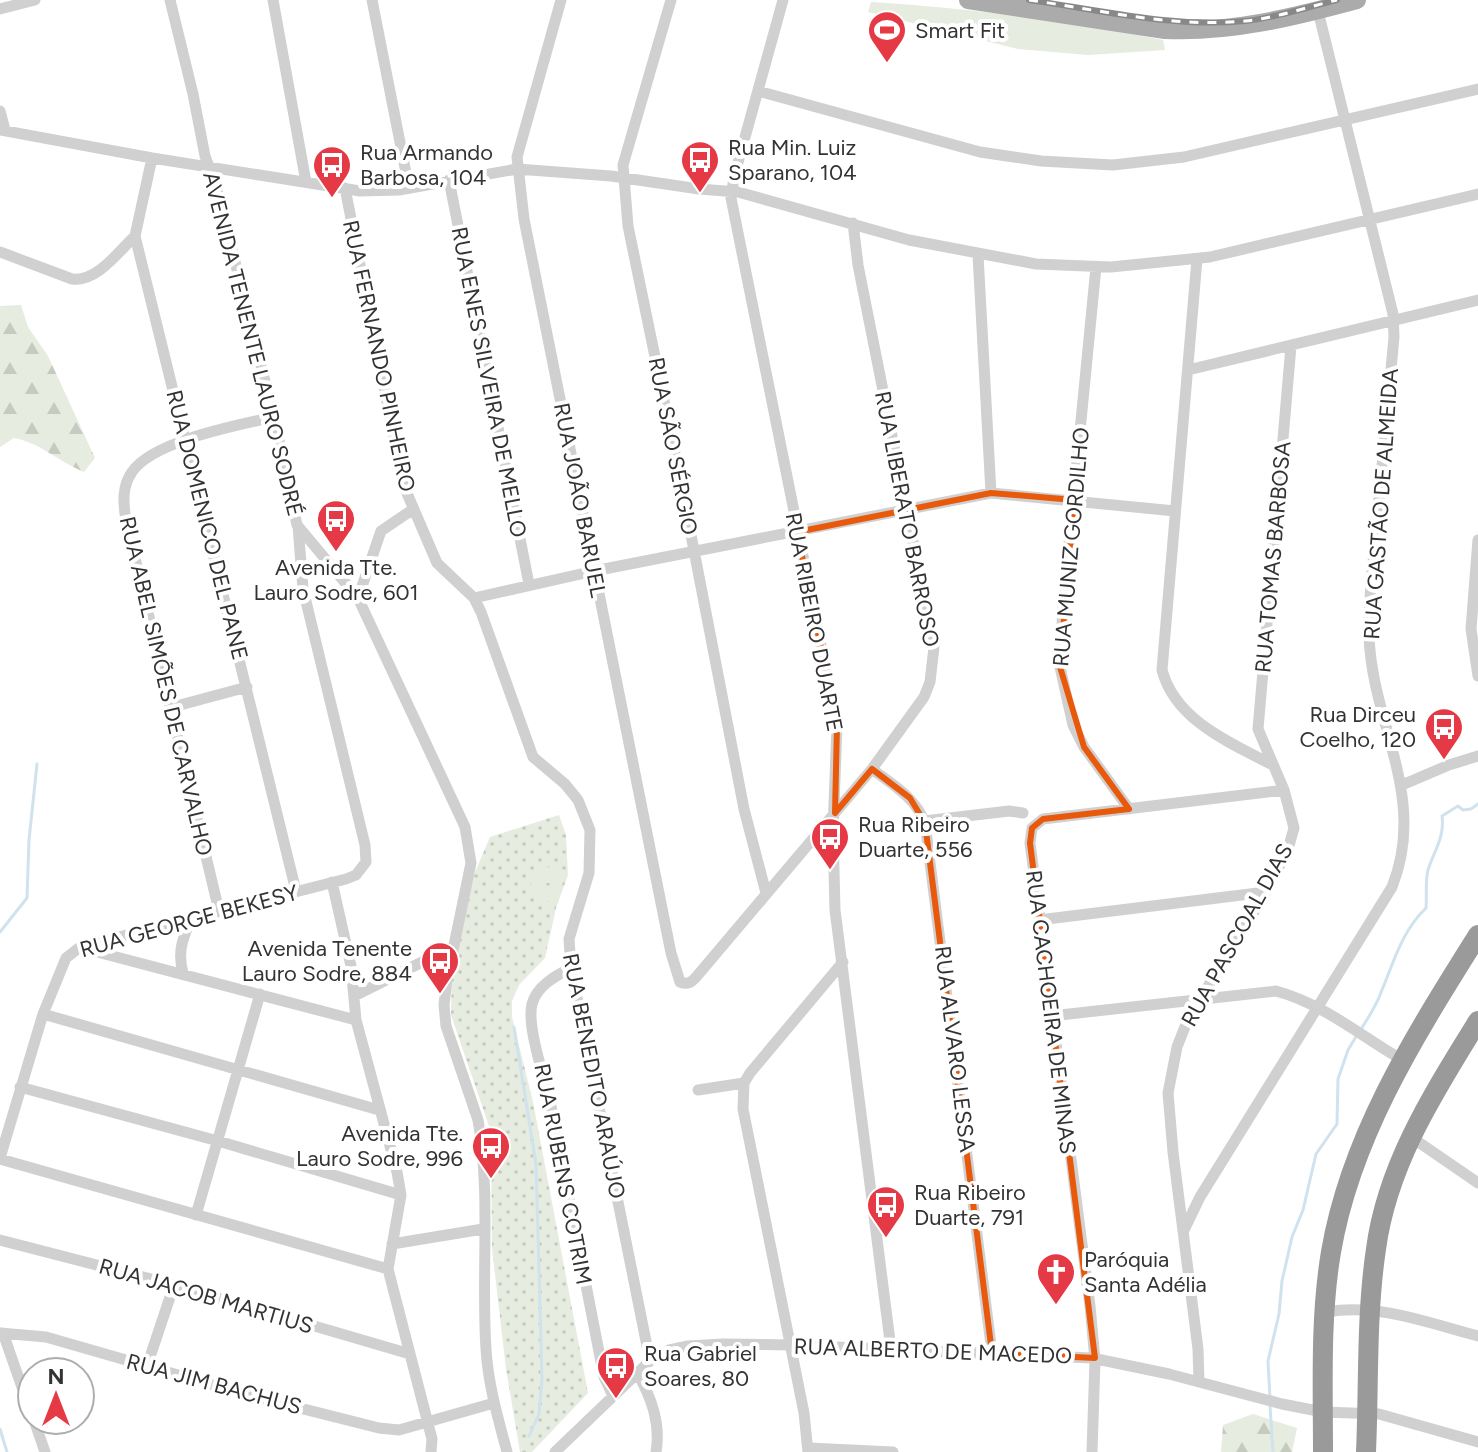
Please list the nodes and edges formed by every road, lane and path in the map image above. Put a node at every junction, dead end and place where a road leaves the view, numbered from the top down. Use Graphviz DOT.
graph roads {
  1 [pos="35,0"];
  2 [pos="170,0"];
  3 [pos="273,0"];
  4 [pos="372,0"];
  5 [pos="561,0"];
  6 [pos="671,0"];
  7 [pos="783,0"];
  8 [pos="968,0"];
  9 [pos="1357,0"];
  10 [pos="0,9"];
  11 [pos="1318,11"];
  12 [pos="1478,89"];
  13 [pos="758,91"];
  14 [pos="0,111"];
  15 [pos="1346,121"];
  16 [pos="2,130"];
  17 [pos="152,158"];
  18 [pos="209,168"];
  19 [pos="517,169"];
  20 [pos="623,178"];
  21 [pos="449,180"];
  22 [pos="306,182"];
  23 [pos="345,188"];
  24 [pos="409,188"];
  25 [pos="732,191"];
  26 [pos="1478,194"];
  27 [pos="1369,220"];
  28 [pos="853,223"];
  29 [pos="135,236"];
  30 [pos="0,252"];
  31 [pos="978,255"];
  32 [pos="1197,259"];
  33 [pos="1096,267"];
  34 [pos="1478,300"];
  35 [pos="1393,320"];
  36 [pos="1291,346"];
  37 [pos="1188,370"];
  38 [pos="274,417"];
  39 [pos="186,440"];
  40 [pos="991,493"];
  41 [pos="1074,500"];
  42 [pos="412,510"];
  43 [pos="907,510"];
  44 [pos="1175,511"];
  45 [pos="297,525"];
  46 [pos="797,532"];
  47 [pos="1478,540"];
  48 [pos="694,552"];
  49 [pos="594,571"];
  50 [pos="529,584"];
  51 [pos="358,598"];
  52 [pos="474,598"];
  53 [pos="1478,676"];
  54 [pos="247,687"];
  55 [pos="169,708"];
  56 [pos="1478,756"];
  57 [pos="1273,766"];
  58 [pos="872,769"];
  59 [pos="1402,785"];
  60 [pos="1284,790"];
  61 [pos="1129,809"];
  62 [pos="835,813"];
  63 [pos="1023,813"];
  64 [pos="924,821"];
  65 [pos="332,882"];
  66 [pos="296,891"];
  67 [pos="1266,892"];
  68 [pos="766,893"];
  69 [pos="219,911"];
  70 [pos="191,919"];
  71 [pos="1039,920"];
  72 [pos="1478,935"];
  73 [pos="454,946"];
  74 [pos="80,947"];
  75 [pos="843,962"];
  76 [pos="571,968"];
  77 [pos="183,973"];
  78 [pos="697,976"];
  79 [pos="260,994"];
  80 [pos="354,996"];
  81 [pos="1200,998"];
  82 [pos="1318,1008"];
  83 [pos="43,1014"];
  84 [pos="1051,1016"];
  85 [pos="356,1020"];
  86 [pos="1478,1021"];
  87 [pos="1404,1061"];
  88 [pos="239,1069"];
  89 [pos="744,1083"];
  90 [pos="20,1087"];
  91 [pos="698,1090"];
  92 [pos="379,1110"];
  93 [pos="1411,1137"];
  94 [pos="218,1141"];
  95 [pos="0,1159"];
  96 [pos="1478,1183"];
  97 [pos="401,1195"];
  98 [pos="196,1215"];
  99 [pos="483,1229"];
  100 [pos="1184,1230"];
  101 [pos="0,1240"];
  102 [pos="392,1244"];
  103 [pos="388,1269"];
  104 [pos="174,1285"];
  105 [pos="1370,1309"];
  106 [pos="1326,1312"];
  107 [pos="1,1333"];
  108 [pos="1478,1336"];
  109 [pos="790,1345"];
  110 [pos="891,1349"];
  111 [pos="992,1353"];
  112 [pos="410,1354"];
  113 [pos="1095,1358"];
  114 [pos="650,1361"];
  115 [pos="147,1366"];
  116 [pos="637,1372"];
  117 [pos="16,1373"];
  118 [pos="1199,1382"];
  119 [pos="613,1396"];
  120 [pos="494,1403"];
  121 [pos="1323,1412"];
  122 [pos="1367,1412"];
  123 [pos="428,1423"];
  124 [pos="1478,1442"];
  125 [pos="809,1450"];
  126 [pos="431,1452"];
  127 [pos="507,1452"];
  128 [pos="555,1452"];
  129 [pos="656,1452"];
  130 [pos="893,1452"];
  131 [pos="1092,1452"];
  132 [pos="1323,1452"];
  133 [pos="1366,1452"];
  1 -- 10 [label="street"];
  2 -- 18 [label="street, AVENIDA TENENTE LAURO SODRÉ"];
  3 -- 22 [label="street"];
  4 -- 24 [label="street"];
  5 -- 19 [label="street, RUA JOÃO BARUEL"];
  6 -- 20 [label="street, RUA SÃO SÉRGIO"];
  7 -- 13 [label="street, RUA RIBEIRO DUARTE"];
  8 -- 11 [label="main road"];
  9 -- 11 [label="main road"];
  11 -- 15 [label="street, RUA GASTÃO DE ALMEIDA"];
  12 -- 15 [label="street"];
  13 -- 15 [label="street"];
  13 -- 25 [label="street, RUA RIBEIRO DUARTE"];
  14 -- 16 [label="street"];
  15 -- 27 [label="street, RUA GASTÃO DE ALMEIDA"];
  16 -- 17 [label="street"];
  17 -- 18 [label="street"];
  17 -- 29 [label="street, RUA DOMENICO DEL PANE"];
  18 -- 22 [label="street"];
  18 -- 38 [label="street, AVENIDA TENENTE LAURO SODRÉ"];
  19 -- 20 [label="street"];
  19 -- 21 [label="street"];
  19 -- 49 [label="street, RUA JOÃO BARUEL"];
  20 -- 25 [label="street"];
  20 -- 48 [label="street, RUA SÃO SÉRGIO"];
  21 -- 24 [label="street"];
  21 -- 50 [label="street, RUA ENES SILVEIRA DE MELLO"];
  22 -- 23 [label="street"];
  23 -- 24 [label="street"];
  23 -- 42 [label="street, RUA FERNANDO PINHEIRO"];
  25 -- 28 [label="street"];
  25 -- 46 [label="street, RUA RIBEIRO DUARTE"];
  26 -- 27 [label="street"];
  27 -- 32 [label="street"];
  27 -- 35 [label="street, RUA GASTÃO DE ALMEIDA"];
  28 -- 31 [label="street"];
  28 -- 43 [label="street, RUA LIBERATO BARROSO"];
  29 -- 30 [label="street"];
  29 -- 39 [label="street, RUA DOMENICO DEL PANE"];
  31 -- 33 [label="street"];
  31 -- 40 [label="street"];
  32 -- 33 [label="street"];
  32 -- 37 [label="street"];
  33 -- 41 [label="street, RUA MUNIZ GORDILHO"];
  34 -- 35 [label="street"];
  35 -- 36 [label="street"];
  35 -- 59 [label="street, RUA GASTÃO DE ALMEIDA"];
  36 -- 37 [label="street"];
  36 -- 57 [label="street, RUA TOMAS BARBOSA"];
  37 -- 44 [label="street"];
  38 -- 39 [label="street, RUA ABEL SIMÕES DE CARVALHO"];
  38 -- 45 [label="street, AVENIDA TENENTE LAURO SODRÉ"];
  39 -- 54 [label="street, RUA DOMENICO DEL PANE"];
  39 -- 55 [label="street, RUA ABEL SIMÕES DE CARVALHO"];
  40 -- 41 [label="street"];
  40 -- 43 [label="street"];
  41 -- 44 [label="street"];
  41 -- 61 [label="street, RUA MUNIZ GORDILHO"];
  42 -- 51 [label="street, RUA FERNANDO PINHEIRO"];
  42 -- 52 [label="street, RUA BENEDITO ARAÚJO"];
  43 -- 46 [label="street"];
  43 -- 58 [label="street, RUA LIBERATO BARROSO"];
  44 -- 57 [label="street"];
  45 -- 51 [label="street, AVENIDA TENENTE LAURO SODRÉ"];
  45 -- 65 [label="street, RUA GEORGE BEKESY"];
  46 -- 48 [label="street"];
  46 -- 62 [label="street, RUA RIBEIRO DUARTE"];
  47 -- 53 [label="street"];
  48 -- 49 [label="street"];
  48 -- 68 [label="street, RUA SÃO SÉRGIO"];
  49 -- 50 [label="street"];
  49 -- 78 [label="street, RUA JOÃO BARUEL"];
  50 -- 52 [label="street"];
  51 -- 73 [label="street, AVENIDA TENENTE LAURO SODRÉ"];
  52 -- 76 [label="street, RUA BENEDITO ARAÚJO"];
  54 -- 55 [label="street"];
  54 -- 66 [label="street, RUA DOMENICO DEL PANE"];
  55 -- 69 [label="street, RUA ABEL SIMÕES DE CARVALHO"];
  56 -- 59 [label="street"];
  57 -- 60 [label="street, RUA PASCOAL DIAS"];
  58 -- 62 [label="street, RUA LIBERATO BARROSO"];
  58 -- 64 [label="street"];
  59 -- 82 [label="street, RUA GASTÃO DE ALMEIDA"];
  60 -- 61 [label="street, RUA CACHOEIRA DE MINAS"];
  60 -- 67 [label="street, RUA PASCOAL DIAS"];
  61 -- 71 [label="street, RUA CACHOEIRA DE MINAS"];
  62 -- 68 [label="street, RUA LIBERATO BARROSO"];
  62 -- 75 [label="street, RUA RIBEIRO DUARTE"];
  63 -- 64 [label="street"];
  64 -- 111 [label="street, RUA ALVARO LESSA"];
  65 -- 66 [label="street, RUA GEORGE BEKESY"];
  65 -- 80 [label="street"];
  66 -- 69 [label="street, RUA GEORGE BEKESY"];
  67 -- 71 [label="street"];
  67 -- 81 [label="street, RUA PASCOAL DIAS"];
  68 -- 78 [label="street, RUA LIBERATO BARROSO"];
  69 -- 70 [label="street, RUA GEORGE BEKESY"];
  70 -- 74 [label="street, RUA GEORGE BEKESY"];
  70 -- 77 [label="street"];
  71 -- 84 [label="street, RUA CACHOEIRA DE MINAS"];
  72 -- 87 [label="highway"];
  73 -- 80 [label="street"];
  73 -- 99 [label="street, AVENIDA TENENTE LAURO SODRÉ"];
  74 -- 77 [label="street"];
  74 -- 83 [label="street, RUA GEORGE BEKESY"];
  75 -- 89 [label="street"];
  75 -- 110 [label="street, RUA RIBEIRO DUARTE"];
  76 -- 114 [label="street, RUA BENEDITO ARAÚJO"];
  76 -- 119 [label="street, RUA RUBENS COTRIM"];
  77 -- 79 [label="street"];
  79 -- 85 [label="street"];
  79 -- 88 [label="street"];
  80 -- 85 [label="street"];
  81 -- 82 [label="street"];
  81 -- 84 [label="street"];
  81 -- 100 [label="street, RUA PASCOAL DIAS"];
  82 -- 87 [label="street"];
  82 -- 100 [label="street, RUA GASTÃO DE ALMEIDA"];
  83 -- 88 [label="street"];
  83 -- 90 [label="street, RUA GEORGE BEKESY"];
  84 -- 113 [label="street, RUA CACHOEIRA DE MINAS"];
  85 -- 92 [label="street"];
  86 -- 93 [label="highway"];
  87 -- 106 [label="highway"];
  88 -- 92 [label="street"];
  88 -- 94 [label="street"];
  89 -- 91 [label="street"];
  89 -- 109 [label="street"];
  90 -- 94 [label="street"];
  90 -- 95 [label="street, RUA GEORGE BEKESY"];
  92 -- 97 [label="street"];
  93 -- 96 [label="street"];
  93 -- 105 [label="highway"];
  94 -- 97 [label="street"];
  94 -- 98 [label="street"];
  95 -- 98 [label="street"];
  97 -- 102 [label="street"];
  98 -- 103 [label="street"];
  99 -- 102 [label="street"];
  99 -- 120 [label="street, AVENIDA TENENTE LAURO SODRÉ"];
  100 -- 118 [label="street, RUA PASCOAL DIAS"];
  101 -- 104 [label="street, RUA JACOB MARTIUS"];
  102 -- 103 [label="street"];
  103 -- 112 [label="street"];
  104 -- 112 [label="street, RUA JACOB MARTIUS"];
  104 -- 115 [label="street"];
  105 -- 106 [label="street"];
  105 -- 108 [label="street"];
  105 -- 122 [label="highway"];
  106 -- 121 [label="highway"];
  107 -- 115 [label="street, RUA JIM BACHUS"];
  107 -- 117 [label="street"];
  109 -- 110 [label="street, RUA ALBERTO DE MACEDO"];
  109 -- 114 [label="street, RUA ALBERTO DE MACEDO"];
  109 -- 125 [label="street"];
  110 -- 111 [label="street, RUA ALBERTO DE MACEDO"];
  111 -- 113 [label="street, RUA ALBERTO DE MACEDO"];
  112 -- 123 [label="street"];
  113 -- 118 [label="street, RUA ALBERTO DE MACEDO"];
  113 -- 131 [label="street, RUA CACHOEIRA DE MINAS"];
  114 -- 116 [label="street, RUA ALBERTO DE MACEDO"];
  115 -- 123 [label="street, RUA JIM BACHUS"];
  116 -- 119 [label="street, RUA ALBERTO DE MACEDO"];
  116 -- 129 [label="street"];
  118 -- 121 [label="street, RUA ALBERTO DE MACEDO"];
  119 -- 128 [label="street, RUA ALBERTO DE MACEDO"];
  120 -- 123 [label="street, RUA JIM BACHUS"];
  120 -- 127 [label="street, AVENIDA TENENTE LAURO SODRÉ"];
  121 -- 122 [label="street, RUA ALBERTO DE MACEDO"];
  121 -- 132 [label="highway"];
  122 -- 124 [label="street, RUA ALBERTO DE MACEDO"];
  122 -- 133 [label="highway"];
  123 -- 126 [label="street"];
  125 -- 130 [label="street"];
}
